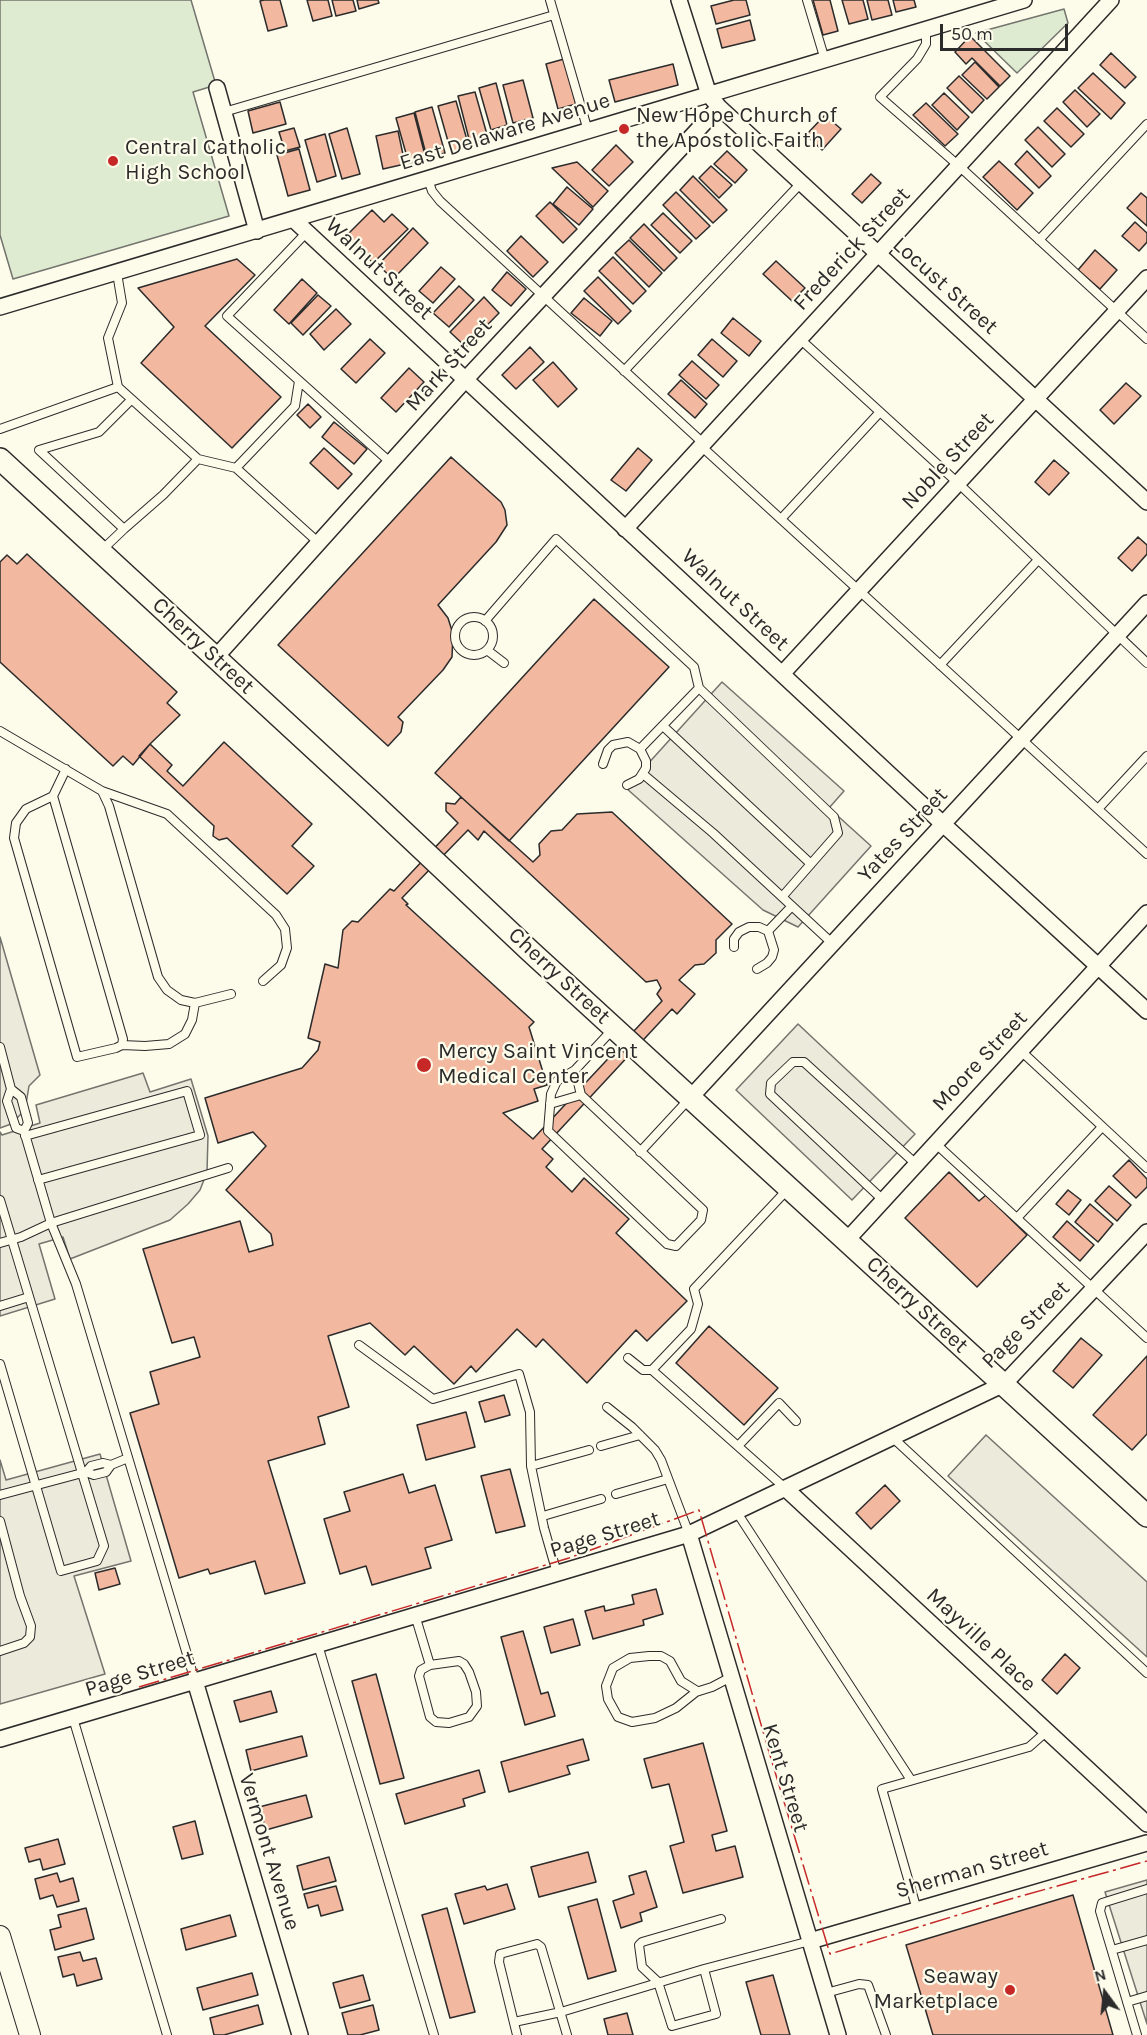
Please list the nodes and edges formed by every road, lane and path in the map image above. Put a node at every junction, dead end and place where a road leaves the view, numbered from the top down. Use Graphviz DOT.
graph roads {
  1 [pos="550,0"];
  2 [pos="680,0"];
  3 [pos="807,0"];
  4 [pos="1024,0"];
  5 [pos="1111,0"];
  6 [pos="554,15"];
  7 [pos="926,29"];
  8 [pos="825,60"];
  9 [pos="217,88"];
  10 [pos="709,95"];
  11 [pos="719,106"];
  12 [pos="224,112"];
  13 [pos="1147,124"];
  14 [pos="588,131"];
  15 [pos="959,166"];
  16 [pos="428,179"];
  17 [pos="801,183"];
  18 [pos="294,220"];
  19 [pos="257,231"];
  20 [pos="307,232"];
  21 [pos="1039,240"];
  22 [pos="877,255"];
  23 [pos="117,273"];
  24 [pos="1147,278"];
  25 [pos="543,296"];
  26 [pos="0,307"];
  27 [pos="1117,311"];
  28 [pos="800,339"];
  29 [pos="1147,339"];
  30 [pos="624,371"];
  31 [pos="465,380"];
  32 [pos="300,381"];
  33 [pos="118,387"];
  34 [pos="1036,399"];
  35 [pos="131,400"];
  36 [pos="880,412"];
  37 [pos="0,429"];
  38 [pos="702,445"];
  39 [pos="0,459"];
  40 [pos="198,459"];
  41 [pos="391,463"];
  42 [pos="236,468"];
  43 [pos="958,483"];
  44 [pos="1147,502"];
  45 [pos="781,519"];
  46 [pos="625,528"];
  47 [pos="124,529"];
  48 [pos="319,543"];
  49 [pos="101,551"];
  50 [pos="1038,560"];
  51 [pos="859,590"];
  52 [pos="1147,603"];
  53 [pos="485,621"];
  54 [pos="1117,636"];
  55 [pos="487,650"];
  56 [pos="216,657"];
  57 [pos="504,663"];
  58 [pos="1147,663"];
  59 [pos="940,665"];
  60 [pos="782,674"];
  61 [pos="699,688"];
  62 [pos="663,726"];
  63 [pos="0,731"];
  64 [pos="1022,739"];
  65 [pos="640,749"];
  66 [pos="1147,756"];
  67 [pos="603,764"];
  68 [pos="66,768"];
  69 [pos="643,774"];
  70 [pos="627,785"];
  71 [pos="102,791"];
  72 [pos="52,796"];
  73 [pos="1098,809"];
  74 [pos="943,825"];
  75 [pos="1147,854"];
  76 [pos="812,864"];
  77 [pos="782,897"];
  78 [pos="792,906"];
  79 [pos="1147,913"];
  80 [pos="768,931"];
  81 [pos="833,944"];
  82 [pos="734,947"];
  83 [pos="1098,966"];
  84 [pos="757,969"];
  85 [pos="262,981"];
  86 [pos="231,994"];
  87 [pos="195,1003"];
  88 [pos="1147,1011"];
  89 [pos="615,1027"];
  90 [pos="122,1045"];
  91 [pos="0,1047"];
  92 [pos="1020,1051"];
  93 [pos="575,1070"];
  94 [pos="0,1085"];
  95 [pos="10,1085"];
  96 [pos="581,1095"];
  97 [pos="691,1097"];
  98 [pos="550,1104"];
  99 [pos="1102,1127"];
  100 [pos="25,1133"];
  101 [pos="936,1143"];
  102 [pos="640,1152"];
  103 [pos="916,1164"];
  104 [pos="228,1168"];
  105 [pos="1147,1168"];
  106 [pos="38,1180"];
  107 [pos="790,1187"];
  108 [pos="0,1200"];
  109 [pos="883,1200"];
  110 [pos="1017,1218"];
  111 [pos="51,1223"];
  112 [pos="1147,1232"];
  113 [pos="12,1239"];
  114 [pos="847,1240"];
  115 [pos="0,1243"];
  116 [pos="1094,1289"];
  117 [pos="29,1297"];
  118 [pos="0,1306"];
  119 [pos="1147,1338"];
  120 [pos="359,1345"];
  121 [pos="628,1358"];
  122 [pos="0,1364"];
  123 [pos="652,1370"];
  124 [pos="1004,1384"];
  125 [pos="607,1407"];
  126 [pos="796,1421"];
  127 [pos="640,1435"];
  128 [pos="892,1437"];
  129 [pos="601,1446"];
  130 [pos="738,1446"];
  131 [pos="588,1450"];
  132 [pos="128,1458"];
  133 [pos="531,1466"];
  134 [pos="83,1473"];
  135 [pos="668,1479"];
  136 [pos="35,1485"];
  137 [pos="785,1488"];
  138 [pos="616,1494"];
  139 [pos="0,1495"];
  140 [pos="601,1499"];
  141 [pos="736,1511"];
  142 [pos="543,1516"];
  143 [pos="1147,1516"];
  144 [pos="0,1521"];
  145 [pos="688,1534"];
  146 [pos="557,1573"];
  147 [pos="415,1616"];
  148 [pos="318,1645"];
  149 [pos="0,1651"];
  150 [pos="430,1665"];
  151 [pos="1147,1673"];
  152 [pos="731,1677"];
  153 [pos="195,1681"];
  154 [pos="697,1691"];
  155 [pos="73,1718"];
  156 [pos="1046,1731"];
  157 [pos="0,1739"];
  158 [pos="911,1780"];
  159 [pos="1147,1824"];
  160 [pos="1147,1843"];
  161 [pos="1147,1889"];
  162 [pos="917,1910"];
  163 [pos="722,1919"];
  164 [pos="0,1936"];
  165 [pos="1147,1940"];
  166 [pos="810,1941"];
  167 [pos="1112,1950"];
  168 [pos="704,1969"];
  169 [pos="658,1983"];
  170 [pos="826,1993"];
  171 [pos="1147,1996"];
  172 [pos="1127,2002"];
  173 [pos="561,2012"];
  174 [pos="514,2022"];
  175 [pos="30,2035"];
  176 [pos="166,2035"];
  177 [pos="300,2035"];
  178 [pos="434,2035"];
  179 [pos="517,2035"];
  180 [pos="567,2035"];
  181 [pos="838,2035"];
  182 [pos="886,2035"];
  183 [pos="1137,2035"];
  1 -- 6 [label="lane"];
  2 -- 10 [label="street, Locust Street"];
  3 -- 8 [label="lane"];
  4 -- 7 [label="street, East Delaware Avenue"];
  5 -- 15 [label="street, Frederick Street"];
  6 -- 12 [label="lane"];
  6 -- 14 [label="lane"];
  7 -- 8 [label="street, East Delaware Avenue"];
  7 -- 15 [label="lane"];
  8 -- 10 [label="street, East Delaware Avenue"];
  9 -- 12 [label="street"];
  10 -- 11 [label="street, Locust Street"];
  10 -- 14 [label="street, East Delaware Avenue"];
  11 -- 17 [label="street, Locust Street"];
  11 -- 25 [label="street, Mark Street"];
  12 -- 19 [label="street"];
  13 -- 21 [label="lane"];
  14 -- 16 [label="street, East Delaware Avenue"];
  15 -- 21 [label="lane"];
  15 -- 22 [label="street, Frederick Street"];
  16 -- 18 [label="street, East Delaware Avenue"];
  16 -- 25 [label="lane"];
  17 -- 22 [label="street, Locust Street"];
  17 -- 30 [label="lane"];
  18 -- 19 [label="street, East Delaware Avenue"];
  18 -- 20 [label="street, Walnut Street"];
  19 -- 23 [label="street, East Delaware Avenue"];
  20 -- 31 [label="street, Walnut Street"];
  20 -- 32 [label="lane"];
  21 -- 27 [label="lane"];
  22 -- 28 [label="street, Frederick Street"];
  22 -- 34 [label="street, Locust Street"];
  23 -- 26 [label="street, East Delaware Avenue"];
  23 -- 33 [label="lane"];
  24 -- 27 [label="street, Noble Street"];
  25 -- 30 [label="lane"];
  25 -- 31 [label="street, Mark Street"];
  27 -- 29 [label="lane"];
  27 -- 34 [label="street, Noble Street"];
  28 -- 36 [label="lane"];
  28 -- 38 [label="street, Frederick Street"];
  30 -- 38 [label="lane"];
  31 -- 41 [label="street, Mark Street"];
  31 -- 46 [label="street, Walnut Street"];
  32 -- 41 [label="lane"];
  32 -- 42 [label="lane"];
  33 -- 35 [label="lane"];
  33 -- 37 [label="lane"];
  34 -- 43 [label="street, Noble Street"];
  34 -- 44 [label="street, Locust Street"];
  35 -- 40 [label="lane"];
  35 -- 47 [label="lane"];
  36 -- 43 [label="lane"];
  36 -- 45 [label="lane"];
  38 -- 45 [label="lane"];
  38 -- 46 [label="street, Frederick Street"];
  39 -- 49 [label="main road, Cherry Street"];
  40 -- 42 [label="lane"];
  40 -- 47 [label="lane"];
  41 -- 48 [label="street, Mark Street"];
  42 -- 48 [label="lane"];
  43 -- 50 [label="lane"];
  43 -- 51 [label="street, Noble Street"];
  45 -- 51 [label="lane"];
  46 -- 60 [label="street, Walnut Street"];
  47 -- 49 [label="lane"];
  48 -- 56 [label="street, Mark Street"];
  49 -- 56 [label="main road, Cherry Street"];
  50 -- 54 [label="lane"];
  50 -- 59 [label="lane"];
  51 -- 59 [label="lane"];
  51 -- 60 [label="street, Noble Street"];
  52 -- 54 [label="street, Yates Street"];
  53 -- 55 [label="lane"];
  53 -- 55 [label="lane"];
  53 -- 61 [label="lane"];
  54 -- 58 [label="lane"];
  54 -- 64 [label="street, Yates Street"];
  55 -- 57 [label="lane"];
  56 -- 89 [label="main road, Cherry Street"];
  59 -- 64 [label="lane"];
  60 -- 74 [label="street, Walnut Street"];
  61 -- 62 [label="lane"];
  61 -- 76 [label="lane"];
  62 -- 65 [label="lane"];
  62 -- 76 [label="lane"];
  63 -- 68 [label="lane"];
  64 -- 73 [label="lane"];
  64 -- 74 [label="street, Yates Street"];
  65 -- 67 [label="lane"];
  65 -- 69 [label="lane"];
  66 -- 73 [label="lane"];
  68 -- 71 [label="lane"];
  68 -- 72 [label="lane"];
  69 -- 70 [label="lane"];
  69 -- 77 [label="lane"];
  71 -- 85 [label="lane"];
  71 -- 87 [label="lane"];
  72 -- 90 [label="lane"];
  72 -- 90 [label="lane"];
  73 -- 75 [label="lane"];
  74 -- 81 [label="street, Yates Street"];
  74 -- 83 [label="street, Walnut Street"];
  76 -- 77 [label="lane"];
  77 -- 78 [label="lane"];
  78 -- 80 [label="lane"];
  78 -- 81 [label="lane"];
  79 -- 83 [label="street, Moore Street"];
  80 -- 82 [label="lane"];
  80 -- 84 [label="lane"];
  81 -- 97 [label="street, Yates Street"];
  83 -- 88 [label="street, Walnut Street"];
  83 -- 92 [label="street, Moore Street"];
  86 -- 87 [label="lane"];
  87 -- 90 [label="lane"];
  89 -- 93 [label="lane"];
  89 -- 97 [label="main road, Cherry Street"];
  91 -- 95 [label="lane"];
  92 -- 99 [label="lane"];
  92 -- 101 [label="street, Moore Street"];
  93 -- 96 [label="lane"];
  93 -- 98 [label="lane"];
  94 -- 95 [label="lane"];
  95 -- 100 [label="lane"];
  95 -- 100 [label="lane"];
  96 -- 98 [label="lane"];
  96 -- 102 [label="lane"];
  97 -- 102 [label="lane"];
  97 -- 107 [label="main road, Cherry Street"];
  98 -- 102 [label="lane"];
  99 -- 105 [label="lane"];
  99 -- 110 [label="lane"];
  100 -- 106 [label="lane"];
  100 -- 106 [label="lane"];
  101 -- 103 [label="street, Moore Street"];
  101 -- 110 [label="lane"];
  103 -- 109 [label="street, Moore Street"];
  103 -- 109 [label="lane"];
  104 -- 111 [label="lane"];
  106 -- 111 [label="lane"];
  107 -- 114 [label="main road, Cherry Street"];
  107 -- 123 [label="lane"];
  108 -- 113 [label="lane"];
  109 -- 114 [label="street, Moore Street"];
  110 -- 116 [label="lane"];
  111 -- 113 [label="lane"];
  111 -- 132 [label="lane"];
  112 -- 116 [label="street, Page Street"];
  113 -- 115 [label="lane"];
  113 -- 117 [label="lane"];
  114 -- 124 [label="main road, Cherry Street"];
  116 -- 119 [label="lane"];
  116 -- 124 [label="street, Page Street"];
  117 -- 118 [label="lane"];
  117 -- 134 [label="lane"];
  120 -- 133 [label="lane"];
  121 -- 123 [label="lane"];
  122 -- 136 [label="lane"];
  123 -- 130 [label="lane"];
  124 -- 128 [label="street, Page Street"];
  124 -- 143 [label="main road, Cherry Street"];
  125 -- 127 [label="lane"];
  126 -- 130 [label="lane"];
  127 -- 129 [label="lane"];
  127 -- 135 [label="lane"];
  128 -- 137 [label="street, Page Street"];
  128 -- 151 [label="lane"];
  130 -- 137 [label="lane"];
  131 -- 133 [label="lane"];
  132 -- 134 [label="lane"];
  132 -- 153 [label="lane"];
  133 -- 142 [label="lane"];
  134 -- 136 [label="lane"];
  134 -- 136 [label="lane"];
  135 -- 138 [label="lane"];
  135 -- 145 [label="lane"];
  136 -- 139 [label="lane"];
  137 -- 141 [label="street, Page Street"];
  137 -- 156 [label="street, Mayville Place"];
  140 -- 142 [label="lane"];
  141 -- 145 [label="street, Page Street"];
  141 -- 158 [label="lane"];
  142 -- 146 [label="lane"];
  144 -- 149 [label="lane"];
  145 -- 146 [label="street, Page Street"];
  145 -- 152 [label="street, Kent Street"];
  146 -- 147 [label="street, Page Street"];
  147 -- 148 [label="street, Page Street"];
  147 -- 150 [label="lane"];
  148 -- 153 [label="street, Page Street"];
  148 -- 178 [label="lane"];
  150 -- 150 [label="lane"];
  152 -- 154 [label="lane"];
  152 -- 166 [label="street, Kent Street"];
  153 -- 155 [label="street, Page Street"];
  153 -- 177 [label="street, Vermont Avenue"];
  154 -- 154 [label="lane"];
  155 -- 157 [label="street, Page Street"];
  155 -- 176 [label="lane"];
  156 -- 158 [label="lane"];
  156 -- 159 [label="street, Mayville Place"];
  158 -- 162 [label="lane"];
  160 -- 162 [label="street, Sherman Street"];
  161 -- 167 [label="lane"];
  162 -- 166 [label="street, Sherman Street"];
  163 -- 169 [label="lane"];
  164 -- 175 [label="street"];
  165 -- 167 [label="lane"];
  166 -- 168 [label="lane"];
  166 -- 170 [label="street, Kent Street"];
  167 -- 172 [label="lane"];
  168 -- 169 [label="lane"];
  168 -- 169 [label="lane"];
  169 -- 173 [label="lane"];
  170 -- 181 [label="street, Kent Street"];
  170 -- 182 [label="lane"];
  171 -- 172 [label="lane"];
  172 -- 183 [label="lane"];
  173 -- 174 [label="lane"];
  173 -- 174 [label="lane"];
  173 -- 180 [label="lane"];
  174 -- 179 [label="lane"];
}
